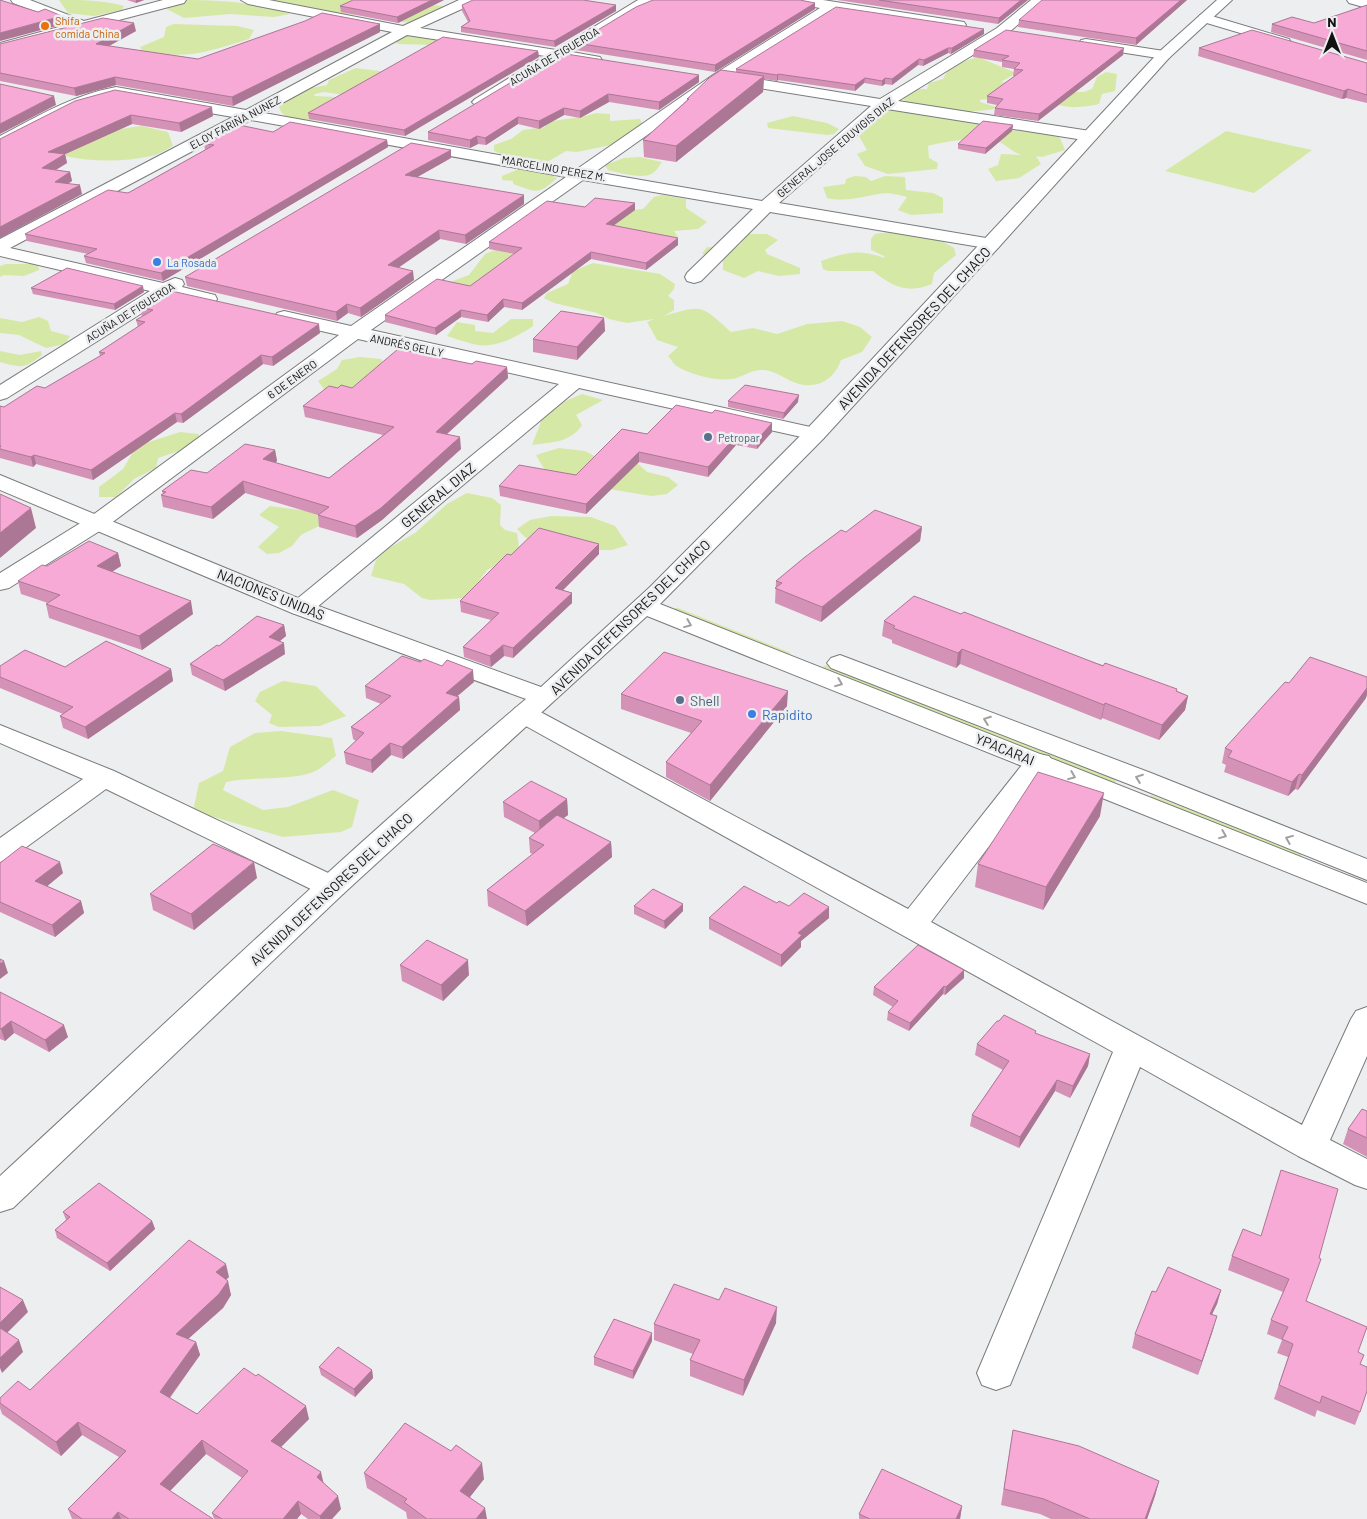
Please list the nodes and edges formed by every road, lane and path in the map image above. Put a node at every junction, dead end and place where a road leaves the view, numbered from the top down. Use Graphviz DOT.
graph roads {
  1 [pos="18,0"];
  2 [pos="179,0"];
  3 [pos="248,0"];
  4 [pos="470,0"];
  5 [pos="647,0"];
  6 [pos="797,0"];
  7 [pos="1038,0"];
  8 [pos="1225,0"];
  9 [pos="1354,0"];
  10 [pos="1367,4"];
  11 [pos="832,6"];
  12 [pos="1205,18"];
  13 [pos="85,25"];
  14 [pos="405,30"];
  15 [pos="1002,32"];
  16 [pos="1021,34"];
  17 [pos="1069,41"];
  18 [pos="0,47"];
  19 [pos="1300,47"];
  20 [pos="557,54"];
  21 [pos="1164,55"];
  22 [pos="614,63"];
  23 [pos="699,75"];
  24 [pos="718,78"];
  25 [pos="48,96"];
  26 [pos="78,103"];
  27 [pos="884,103"];
  28 [pos="468,108"];
  29 [pos="249,115"];
  30 [pos="428,133"];
  31 [pos="1090,136"];
  32 [pos="0,142"];
  33 [pos="412,143"];
  34 [pos="386,158"];
  35 [pos="582,173"];
  36 [pos="764,208"];
  37 [pos="992,244"];
  38 [pos="4,253"];
  39 [pos="192,274"];
  40 [pos="694,277"];
  41 [pos="166,290"];
  42 [pos="222,303"];
  43 [pos="270,314"];
  44 [pos="354,334"];
  45 [pos="574,382"];
  46 [pos="0,394"];
  47 [pos="815,434"];
  48 [pos="0,482"];
  49 [pos="98,522"];
  50 [pos="0,583"];
  51 [pos="651,599"];
  52 [pos="301,608"];
  53 [pos="807,661"];
  54 [pos="535,706"];
  55 [pos="0,734"];
  56 [pos="1039,762"];
  57 [pos="104,776"];
  58 [pos="0,852"];
  59 [pos="1320,863"];
  60 [pos="1367,870"];
  61 [pos="332,887"];
  62 [pos="1367,894"];
  63 [pos="912,925"];
  64 [pos="1367,1019"];
  65 [pos="1132,1046"];
  66 [pos="1310,1146"];
  67 [pos="1367,1175"];
  68 [pos="0,1198"];
  69 [pos="996,1373"];
  1 -- 13 [label="street"];
  2 -- 13 [label="street"];
  3 -- 14 [label="street"];
  4 -- 14 [label="street, ELOY FARIÑA NUNEZ"];
  5 -- 20 [label="street, ACUÑA DE FIGUEROA"];
  6 -- 11 [label="street"];
  7 -- 15 [label="street, GENERAL JOSE EDUVIGIS DIAZ"];
  8 -- 12 [label="street, AVENIDA DEFENSORES DEL CHACO"];
  9 -- 10 [label="street"];
  11 -- 15 [label="street"];
  11 -- 24 [label="street, 6 DE ENERO"];
  12 -- 19 [label="street"];
  12 -- 21 [label="street, AVENIDA DEFENSORES DEL CHACO"];
  13 -- 18 [label="street"];
  14 -- 20 [label="street"];
  14 -- 29 [label="street, ELOY FARIÑA NUNEZ"];
  15 -- 16 [label="street"];
  15 -- 27 [label="street, GENERAL JOSE EDUVIGIS DIAZ"];
  17 -- 21 [label="street"];
  20 -- 22 [label="street"];
  20 -- 28 [label="street, ACUÑA DE FIGUEROA"];
  21 -- 31 [label="street, AVENIDA DEFENSORES DEL CHACO"];
  23 -- 24 [label="street"];
  24 -- 27 [label="street"];
  24 -- 35 [label="street, 6 DE ENERO"];
  25 -- 26 [label="street"];
  26 -- 29 [label="street, MARCELINO PEREZ M."];
  26 -- 32 [label="street"];
  27 -- 31 [label="street"];
  27 -- 36 [label="street, GENERAL JOSE EDUVIGIS DIAZ"];
  29 -- 33 [label="street, MARCELINO PEREZ M."];
  29 -- 38 [label="street, ELOY FARIÑA NUNEZ"];
  30 -- 33 [label="street"];
  31 -- 37 [label="street, AVENIDA DEFENSORES DEL CHACO"];
  33 -- 34 [label="street"];
  33 -- 35 [label="street, MARCELINO PEREZ M."];
  35 -- 36 [label="street, MARCELINO PEREZ M."];
  35 -- 44 [label="street, 6 DE ENERO"];
  36 -- 37 [label="street, MARCELINO PEREZ M."];
  36 -- 40 [label="street, GENERAL JOSE EDUVIGIS DIAZ"];
  37 -- 47 [label="street, AVENIDA DEFENSORES DEL CHACO"];
  38 -- 41 [label="street"];
  39 -- 41 [label="street, ACUÑA DE FIGUEROA"];
  41 -- 42 [label="street"];
  41 -- 46 [label="street, ACUÑA DE FIGUEROA"];
  43 -- 44 [label="street, ANDRÉS GELLY"];
  44 -- 45 [label="street, ANDRÉS GELLY"];
  44 -- 49 [label="street, 6 DE ENERO"];
  45 -- 47 [label="street, ANDRÉS GELLY"];
  45 -- 52 [label="street, GENERAL DIAZ"];
  47 -- 51 [label="street, AVENIDA DEFENSORES DEL CHACO"];
  48 -- 49 [label="street, NACIONES UNIDAS"];
  49 -- 50 [label="street, 6 DE ENERO"];
  49 -- 52 [label="street, NACIONES UNIDAS"];
  51 -- 53 [label="street, YPACARAI"];
  51 -- 54 [label="street, AVENIDA DEFENSORES DEL CHACO"];
  52 -- 54 [label="street, NACIONES UNIDAS"];
  53 -- 56 [label="street, YPACARAI, one-way"];
  59 -- 53 [label="street, YPACARAI, one-way"];
  54 -- 61 [label="street, AVENIDA DEFENSORES DEL CHACO"];
  54 -- 63 [label="street, NACIONES UNIDAS"];
  55 -- 57 [label="street"];
  56 -- 59 [label="street, YPACARAI, one-way"];
  56 -- 63 [label="street"];
  57 -- 58 [label="street"];
  57 -- 61 [label="street"];
  59 -- 60 [label="street, YPACARAI"];
  59 -- 62 [label="street, YPACARAI"];
  61 -- 68 [label="street, AVENIDA DEFENSORES DEL CHACO"];
  63 -- 65 [label="street, NACIONES UNIDAS"];
  64 -- 66 [label="street"];
  65 -- 66 [label="street, NACIONES UNIDAS"];
  65 -- 69 [label="street"];
  66 -- 67 [label="street, NACIONES UNIDAS"];
}
